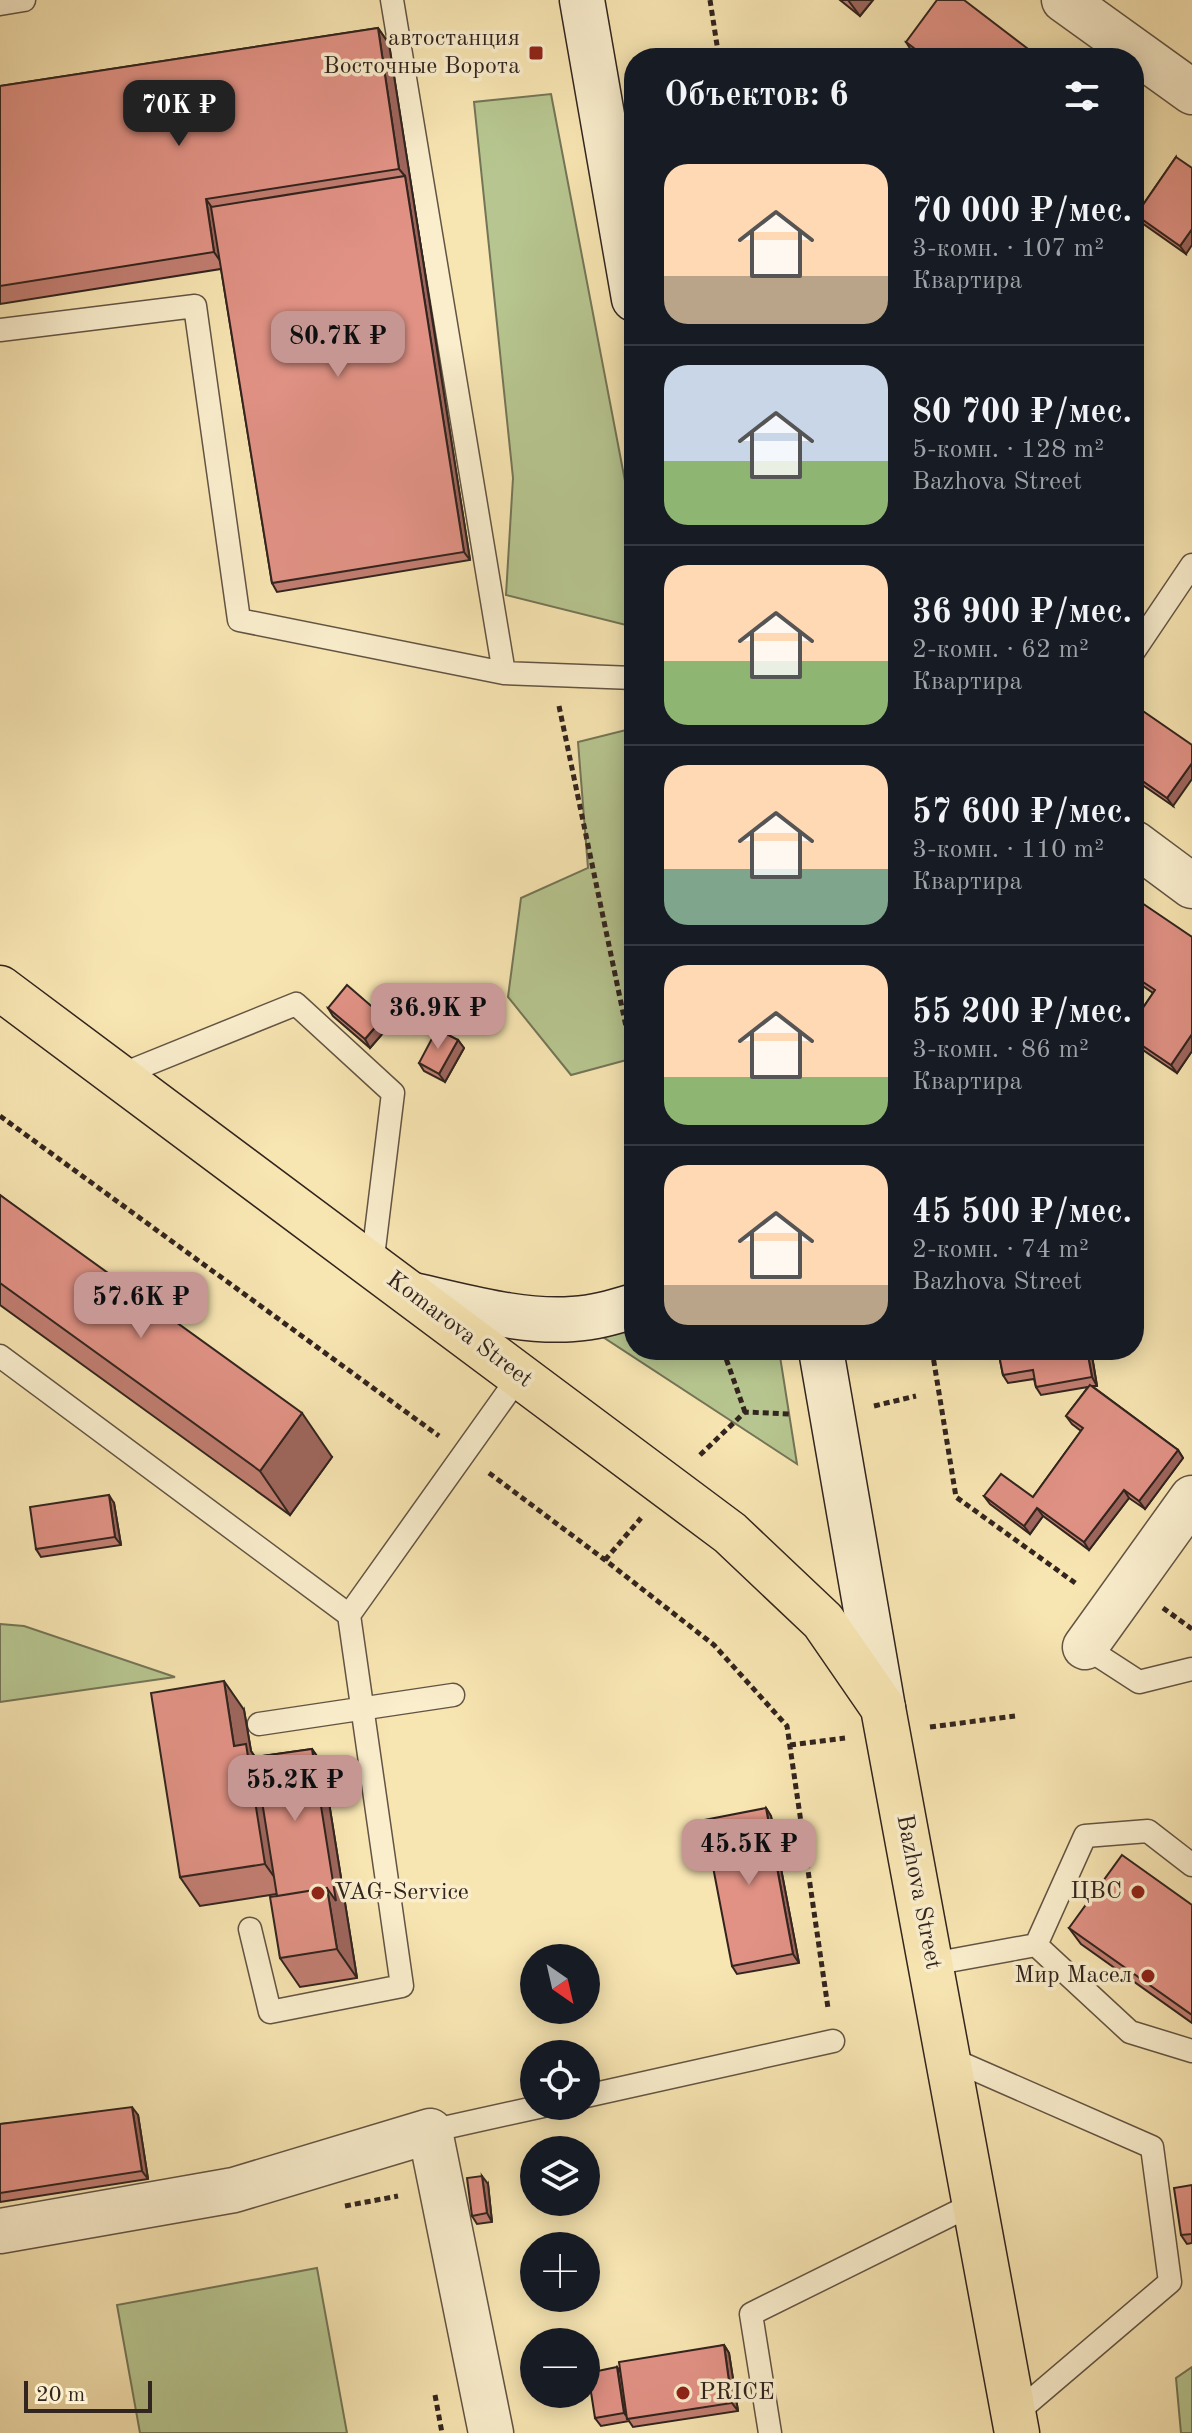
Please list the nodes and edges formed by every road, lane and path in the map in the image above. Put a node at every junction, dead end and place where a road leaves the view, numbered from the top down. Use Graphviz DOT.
graph roads {
  1 [pos="24,0"];
  2 [pos="392,0"];
  3 [pos="582,0"];
  4 [pos="710,0"];
  5 [pos="1064,0"];
  6 [pos="0,4"];
  7 [pos="717,48"];
  8 [pos="1131,48"];
  9 [pos="1144,58"];
  10 [pos="1192,92"];
  11 [pos="624,242"];
  12 [pos="0,330"];
  13 [pos="1192,565"];
  14 [pos="1144,636"];
  15 [pos="504,673"];
  16 [pos="552,675"];
  17 [pos="624,678"];
  18 [pos="1144,850"];
  19 [pos="1192,886"];
  20 [pos="0,988"];
  21 [pos="624,1017"];
  22 [pos="118,1076"];
  23 [pos="0,1116"];
  24 [pos="372,1265"];
  25 [pos="413,1295"];
  26 [pos="624,1309"];
  27 [pos="0,1356"];
  28 [pos="727,1360"];
  29 [pos="823,1360"];
  30 [pos="934,1360"];
  31 [pos="520,1375"];
  32 [pos="916,1396"];
  33 [pos="745,1412"];
  34 [pos="833,1416"];
  35 [pos="464,1454"];
  36 [pos="668,1486"];
  37 [pos="1192,1498"];
  38 [pos="605,1560"];
  39 [pos="1130,1584"];
  40 [pos="349,1615"];
  41 [pos="1192,1629"];
  42 [pos="1085,1647"];
  43 [pos="1192,1669"];
  44 [pos="453,1695"];
  45 [pos="362,1708"];
  46 [pos="883,1708"];
  47 [pos="259,1724"];
  48 [pos="1192,1865"];
  49 [pos="250,1929"];
  50 [pos="1036,1945"];
  51 [pos="932,1964"];
  52 [pos="833,2041"];
  53 [pos="1192,2051"];
  54 [pos="949,2058"];
  55 [pos="600,2093"];
  56 [pos="520,2111"];
  57 [pos="430,2131"];
  58 [pos="975,2203"];
  59 [pos="0,2231"];
  60 [pos="1016,2424"];
  61 [pos="491,2433"];
  62 [pos="770,2433"];
  1 -- 6 [label="lane"];
  2 -- 15 [label="lane"];
  3 -- 11 [label="street"];
  4 -- 7 [label="path"];
  5 -- 8 [label="street"];
  9 -- 10 [label="street"];
  12 -- 15 [label="lane"];
  13 -- 14 [label="lane"];
  15 -- 16 [label="lane"];
  16 -- 17 [label="lane"];
  16 -- 21 [label="path"];
  18 -- 19 [label="street"];
  20 -- 22 [label="main road, Komarova Street"];
  22 -- 24 [label="main road, Komarova Street"];
  22 -- 24 [label="lane"];
  23 -- 35 [label="path"];
  24 -- 25 [label="main road, Komarova Street"];
  25 -- 26 [label="street"];
  25 -- 31 [label="main road, Komarova Street"];
  27 -- 40 [label="lane"];
  28 -- 33 [label="path"];
  29 -- 34 [label="street, Bazhova Street"];
  30 -- 39 [label="path"];
  31 -- 35 [label="lane"];
  31 -- 36 [label="main road, Komarova Street"];
  32 -- 34 [label="path"];
  33 -- 34 [label="path"];
  33 -- 36 [label="path"];
  34 -- 46 [label="street, Bazhova Street"];
  35 -- 38 [label="path"];
  35 -- 40 [label="lane"];
  36 -- 38 [label="path"];
  36 -- 46 [label="main road, Komarova Street"];
  37 -- 39 [label="street"];
  38 -- 52 [label="path"];
  39 -- 41 [label="path"];
  39 -- 42 [label="street"];
  40 -- 45 [label="lane"];
  42 -- 43 [label="lane"];
  44 -- 45 [label="lane"];
  45 -- 47 [label="lane"];
  45 -- 49 [label="lane"];
  46 -- 51 [label="main road, Bazhova Street"];
  48 -- 50 [label="lane"];
  50 -- 51 [label="lane"];
  50 -- 53 [label="lane"];
  51 -- 54 [label="main road, Bazhova Street"];
  52 -- 55 [label="lane"];
  54 -- 58 [label="main road, Bazhova Street"];
  54 -- 60 [label="lane"];
  56 -- 57 [label="lane"];
  57 -- 59 [label="street"];
  57 -- 61 [label="street"];
  58 -- 60 [label="main road, Bazhova Street"];
  58 -- 62 [label="lane"];
}
